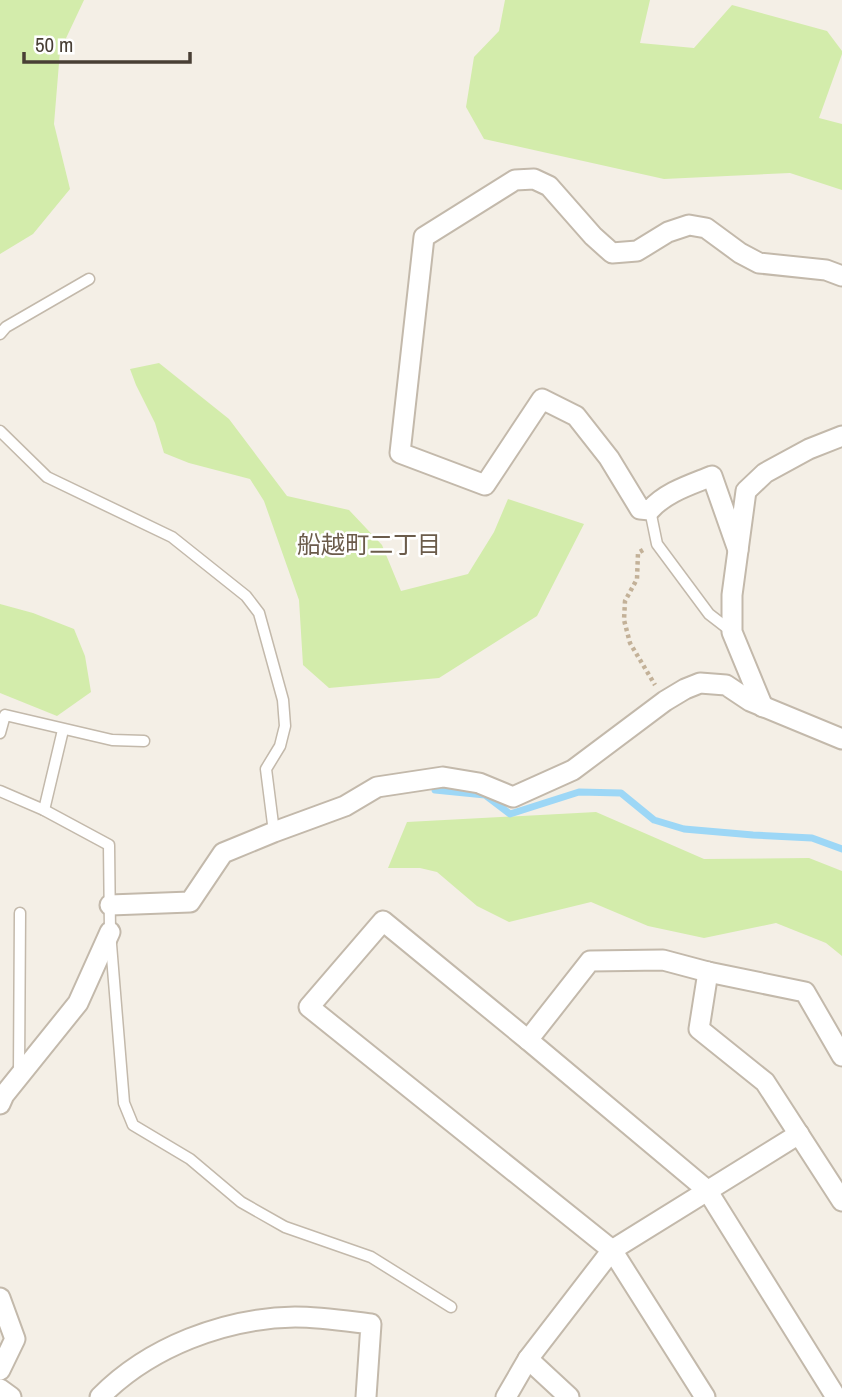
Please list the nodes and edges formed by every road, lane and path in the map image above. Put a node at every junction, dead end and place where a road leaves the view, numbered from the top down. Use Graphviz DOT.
graph roads {
  1 [pos="842,276"];
  2 [pos="89,279"];
  3 [pos="0,334"];
  4 [pos="0,431"];
  5 [pos="842,436"];
  6 [pos="650,510"];
  7 [pos="657,544"];
  8 [pos="738,550"];
  9 [pos="732,632"];
  10 [pos="665,701"];
  11 [pos="763,707"];
  12 [pos="2,715"];
  13 [pos="63,730"];
  14 [pos="0,733"];
  15 [pos="842,739"];
  16 [pos="144,741"];
  17 [pos="0,791"];
  18 [pos="44,810"];
  19 [pos="274,832"];
  20 [pos="110,905"];
  21 [pos="20,913"];
  22 [pos="110,932"];
  23 [pos="708,972"];
  24 [pos="528,1040"];
  25 [pos="842,1056"];
  26 [pos="19,1076"];
  27 [pos="0,1104"];
  28 [pos="799,1135"];
  29 [pos="707,1190"];
  30 [pos="842,1201"];
  31 [pos="612,1250"];
  32 [pos="0,1298"];
  33 [pos="451,1307"];
  34 [pos="528,1359"];
  35 [pos="0,1370"];
  36 [pos="0,1389"];
  37 [pos="10,1397"];
  38 [pos="100,1397"];
  39 [pos="366,1397"];
  40 [pos="506,1397"];
  41 [pos="569,1397"];
  42 [pos="705,1397"];
  43 [pos="836,1397"];
  1 -- 6 [label="street"];
  2 -- 3 [label="lane"];
  4 -- 19 [label="lane"];
  5 -- 8 [label="street"];
  6 -- 7 [label="lane"];
  6 -- 8 [label="street"];
  7 -- 9 [label="lane"];
  7 -- 10 [label="path"];
  8 -- 9 [label="street"];
  9 -- 11 [label="street"];
  10 -- 11 [label="street"];
  10 -- 19 [label="street"];
  11 -- 15 [label="street"];
  12 -- 13 [label="lane"];
  12 -- 14 [label="lane"];
  13 -- 16 [label="lane"];
  13 -- 18 [label="lane"];
  17 -- 18 [label="lane"];
  18 -- 20 [label="lane"];
  19 -- 20 [label="street"];
  20 -- 22 [label="lane"];
  21 -- 26 [label="lane"];
  22 -- 26 [label="street"];
  22 -- 33 [label="lane"];
  23 -- 24 [label="street"];
  23 -- 25 [label="street"];
  23 -- 28 [label="street"];
  24 -- 29 [label="street"];
  24 -- 31 [label="street"];
  26 -- 27 [label="street"];
  28 -- 29 [label="street"];
  28 -- 30 [label="street"];
  29 -- 31 [label="street"];
  29 -- 43 [label="street"];
  31 -- 34 [label="street"];
  31 -- 42 [label="street"];
  32 -- 35 [label="street"];
  34 -- 40 [label="street"];
  34 -- 41 [label="street"];
  36 -- 37 [label="street"];
  38 -- 39 [label="street"];
}
